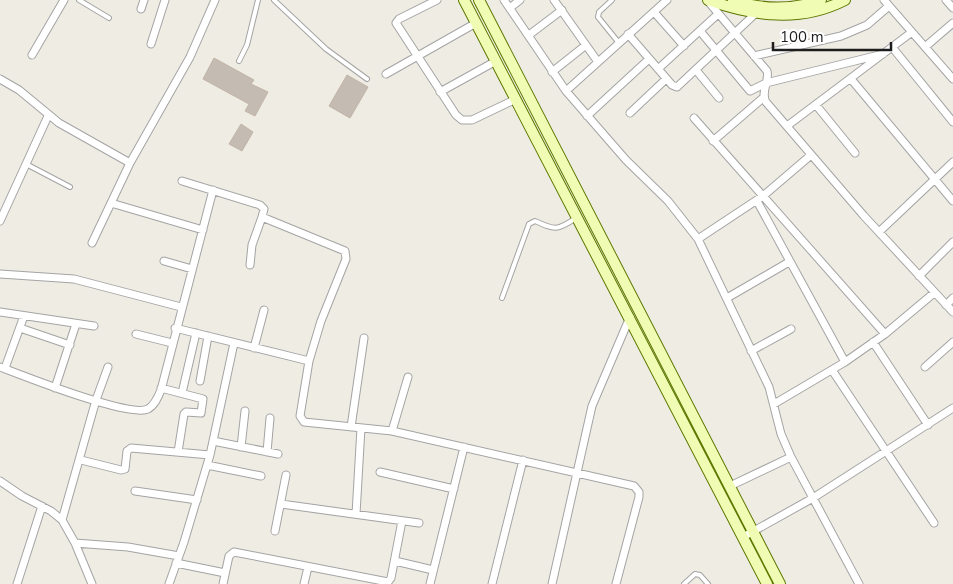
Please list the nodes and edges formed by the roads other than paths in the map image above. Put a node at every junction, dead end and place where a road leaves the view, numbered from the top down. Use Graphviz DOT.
graph roads {
  1 [pos="64,0"];
  2 [pos="79,0"];
  3 [pos="144,0"];
  4 [pos="165,0"];
  5 [pos="215,0"];
  6 [pos="258,0"];
  7 [pos="274,0"];
  8 [pos="437,0"];
  9 [pos="464,0"];
  10 [pos="479,0"];
  11 [pos="504,0"];
  12 [pos="520,0"];
  13 [pos="554,0"];
  14 [pos="612,0"];
  15 [pos="667,0"];
  16 [pos="707,0"];
  17 [pos="733,0"];
  18 [pos="821,0"];
  19 [pos="845,0"];
  20 [pos="946,0"];
  21 [pos="798,3"];
  22 [pos="886,3"];
  23 [pos="743,5"];
  24 [pos="511,7"];
  25 [pos="953,7"];
  26 [pos="141,9"];
  27 [pos="562,10"];
  28 [pos="654,12"];
  29 [pos="718,14"];
  30 [pos="755,14"];
  31 [pos="109,18"];
  32 [pos="476,23"];
  33 [pos="953,23"];
  34 [pos="700,31"];
  35 [pos="912,32"];
  36 [pos="628,34"];
  37 [pos="736,34"];
  38 [pos="529,35"];
  39 [pos="620,43"];
  40 [pos="151,44"];
  41 [pos="586,45"];
  42 [pos="684,46"];
  43 [pos="892,47"];
  44 [pos="925,48"];
  45 [pos="716,51"];
  46 [pos="883,54"];
  47 [pos="32,55"];
  48 [pos="417,56"];
  49 [pos="754,56"];
  50 [pos="649,59"];
  51 [pos="240,61"];
  52 [pos="496,61"];
  53 [pos="598,62"];
  54 [pos="658,70"];
  55 [pos="696,70"];
  56 [pos="552,72"];
  57 [pos="386,74"];
  58 [pos="0,79"];
  59 [pos="367,79"];
  60 [pos="666,79"];
  61 [pos="851,79"];
  62 [pos="953,79"];
  63 [pos="766,83"];
  64 [pos="566,91"];
  65 [pos="440,92"];
  66 [pos="516,98"];
  67 [pos="718,98"];
  68 [pos="763,98"];
  69 [pos="816,105"];
  70 [pos="630,113"];
  71 [pos="48,116"];
  72 [pos="587,116"];
  73 [pos="694,118"];
  74 [pos="953,122"];
  75 [pos="787,126"];
  76 [pos="713,141"];
  77 [pos="856,153"];
  78 [pos="812,155"];
  79 [pos="953,162"];
  80 [pos="130,163"];
  81 [pos="26,164"];
  82 [pos="182,181"];
  83 [pos="934,181"];
  84 [pos="70,188"];
  85 [pos="213,190"];
  86 [pos="760,198"];
  87 [pos="953,201"];
  88 [pos="111,203"];
  89 [pos="262,217"];
  90 [pos="577,217"];
  91 [pos="0,221"];
  92 [pos="203,230"];
  93 [pos="879,232"];
  94 [pos="698,239"];
  95 [pos="953,242"];
  96 [pos="92,243"];
  97 [pos="164,261"];
  98 [pos="789,262"];
  99 [pos="250,265"];
  100 [pos="192,269"];
  101 [pos="0,274"];
  102 [pos="919,276"];
  103 [pos="934,293"];
  104 [pos="502,298"];
  105 [pos="727,298"];
  106 [pos="953,298"];
  107 [pos="634,299"];
  108 [pos="623,304"];
  109 [pos="946,305"];
  110 [pos="181,307"];
  111 [pos="264,310"];
  112 [pos="0,312"];
  113 [pos="953,312"];
  114 [pos="24,316"];
  115 [pos="630,317"];
  116 [pos="76,324"];
  117 [pos="94,326"];
  118 [pos="20,328"];
  119 [pos="175,328"];
  120 [pos="791,329"];
  121 [pos="196,333"];
  122 [pos="136,334"];
  123 [pos="885,334"];
  124 [pos="208,336"];
  125 [pos="364,338"];
  126 [pos="172,342"];
  127 [pos="873,342"];
  128 [pos="953,342"];
  129 [pos="234,343"];
  130 [pos="70,344"];
  131 [pos="254,348"];
  132 [pos="751,351"];
  133 [pos="309,361"];
  134 [pos="845,362"];
  135 [pos="108,367"];
  136 [pos="925,367"];
  137 [pos="2,368"];
  138 [pos="832,370"];
  139 [pos="408,377"];
  140 [pos="200,381"];
  141 [pos="55,388"];
  142 [pos="161,388"];
  143 [pos="182,393"];
  144 [pos="96,400"];
  145 [pos="774,404"];
  146 [pos="953,408"];
  147 [pos="245,411"];
  148 [pos="270,418"];
  149 [pos="928,424"];
  150 [pos="351,427"];
  151 [pos="700,427"];
  152 [pos="361,428"];
  153 [pos="392,431"];
  154 [pos="689,432"];
  155 [pos="213,441"];
  156 [pos="241,447"];
  157 [pos="464,447"];
  158 [pos="178,452"];
  159 [pos="268,452"];
  160 [pos="886,452"];
  161 [pos="278,454"];
  162 [pos="210,455"];
  163 [pos="791,457"];
  164 [pos="81,460"];
  165 [pos="523,460"];
  166 [pos="207,465"];
  167 [pos="380,472"];
  168 [pos="578,472"];
  169 [pos="286,475"];
  170 [pos="261,476"];
  171 [pos="0,481"];
  172 [pos="730,486"];
  173 [pos="454,489"];
  174 [pos="135,491"];
  175 [pos="814,498"];
  176 [pos="197,500"];
  177 [pos="281,504"];
  178 [pos="42,506"];
  179 [pos="356,514"];
  180 [pos="62,520"];
  181 [pos="402,521"];
  182 [pos="419,523"];
  183 [pos="934,524"];
  184 [pos="276,531"];
  185 [pos="753,532"];
  186 [pos="743,537"];
  187 [pos="75,543"];
  188 [pos="177,559"];
  189 [pos="395,561"];
  190 [pos="308,567"];
  191 [pos="433,570"];
  192 [pos="225,572"];
  193 [pos="17,584"];
  194 [pos="92,584"];
  195 [pos="169,584"];
  196 [pos="223,584"];
  197 [pos="304,584"];
  198 [pos="430,584"];
  199 [pos="492,584"];
  200 [pos="552,584"];
  201 [pos="616,584"];
  202 [pos="684,584"];
  203 [pos="708,584"];
  204 [pos="767,584"];
  205 [pos="780,584"];
  206 [pos="859,584"];
  1 -- 47 [label="street"];
  2 -- 31 [label="lane"];
  3 -- 26 [label="street"];
  4 -- 40 [label="street"];
  5 -- 80 [label="street"];
  6 -- 51 [label="lane"];
  7 -- 59 [label="lane"];
  8 -- 48 [label="street"];
  9 -- 32 [label="main road"];
  10 -- 107 [label="main road"];
  11 -- 24 [label="street"];
  12 -- 24 [label="street"];
  13 -- 27 [label="street"];
  14 -- 39 [label="lane"];
  15 -- 28 [label="street"];
  16 -- 23 [label="main road"];
  16 -- 29 [label="street"];
  17 -- 23 [label="main road"];
  18 -- 21 [label="main road"];
  19 -- 30 [label="main road"];
  20 -- 25 [label="street"];
  21 -- 23 [label="main road"];
  22 -- 35 [label="street"];
  22 -- 49 [label="street"];
  23 -- 30 [label="main road"];
  24 -- 38 [label="street"];
  27 -- 38 [label="street"];
  27 -- 41 [label="street"];
  28 -- 36 [label="street"];
  28 -- 42 [label="street"];
  29 -- 34 [label="street"];
  29 -- 37 [label="street"];
  30 -- 37 [label="street"];
  32 -- 48 [label="street"];
  32 -- 52 [label="main road"];
  33 -- 44 [label="street"];
  34 -- 42 [label="street"];
  34 -- 45 [label="street"];
  35 -- 43 [label="street"];
  35 -- 44 [label="street"];
  36 -- 39 [label="street"];
  36 -- 50 [label="street"];
  37 -- 45 [label="street"];
  37 -- 49 [label="street"];
  38 -- 56 [label="street"];
  39 -- 53 [label="street"];
  41 -- 53 [label="street"];
  41 -- 56 [label="street"];
  42 -- 54 [label="street"];
  43 -- 46 [label="street"];
  43 -- 74 [label="street"];
  44 -- 62 [label="street"];
  45 -- 55 [label="street"];
  45 -- 63 [label="street"];
  46 -- 61 [label="street"];
  46 -- 63 [label="street"];
  48 -- 57 [label="street"];
  48 -- 65 [label="street"];
  49 -- 63 [label="street"];
  50 -- 54 [label="street"];
  50 -- 72 [label="street"];
  52 -- 65 [label="street"];
  52 -- 66 [label="main road"];
  53 -- 64 [label="street"];
  54 -- 60 [label="street"];
  55 -- 60 [label="street"];
  55 -- 67 [label="street"];
  56 -- 64 [label="street"];
  58 -- 71 [label="street"];
  60 -- 70 [label="street"];
  61 -- 69 [label="street"];
  61 -- 83 [label="street"];
  63 -- 68 [label="street"];
  64 -- 72 [label="street"];
  65 -- 66 [label="street"];
  66 -- 90 [label="main road"];
  68 -- 75 [label="street"];
  68 -- 76 [label="street"];
  69 -- 75 [label="street"];
  69 -- 77 [label="street"];
  71 -- 80 [label="street"];
  71 -- 81 [label="street"];
  72 -- 94 [label="street"];
  73 -- 76 [label="street"];
  75 -- 78 [label="street"];
  76 -- 86 [label="street"];
  78 -- 86 [label="street"];
  78 -- 93 [label="street"];
  79 -- 83 [label="street"];
  80 -- 88 [label="street"];
  81 -- 84 [label="lane"];
  81 -- 91 [label="street"];
  82 -- 85 [label="street"];
  83 -- 87 [label="street"];
  83 -- 93 [label="street"];
  85 -- 89 [label="street"];
  85 -- 92 [label="street"];
  86 -- 94 [label="street"];
  86 -- 98 [label="street"];
  86 -- 123 [label="street"];
  88 -- 92 [label="street"];
  88 -- 96 [label="street"];
  89 -- 99 [label="street"];
  89 -- 133 [label="street"];
  90 -- 104 [label="lane"];
  90 -- 108 [label="main road"];
  92 -- 100 [label="street"];
  93 -- 102 [label="street"];
  94 -- 105 [label="street"];
  95 -- 102 [label="street"];
  97 -- 100 [label="street"];
  98 -- 105 [label="street"];
  98 -- 134 [label="street"];
  100 -- 110 [label="street"];
  101 -- 110 [label="street"];
  102 -- 103 [label="street"];
  103 -- 109 [label="street"];
  103 -- 123 [label="street"];
  105 -- 132 [label="street"];
  106 -- 109 [label="street"];
  107 -- 108 [label="main road"];
  107 -- 151 [label="main road"];
  108 -- 115 [label="main road"];
  109 -- 113 [label="street"];
  110 -- 119 [label="street"];
  111 -- 131 [label="street"];
  112 -- 114 [label="street"];
  114 -- 116 [label="street"];
  114 -- 118 [label="street"];
  115 -- 154 [label="main road"];
  115 -- 168 [label="street"];
  116 -- 117 [label="street"];
  116 -- 130 [label="street"];
  118 -- 130 [label="street"];
  118 -- 137 [label="street"];
  119 -- 121 [label="street"];
  119 -- 126 [label="street"];
  120 -- 132 [label="street"];
  121 -- 124 [label="street"];
  121 -- 143 [label="street"];
  122 -- 126 [label="street"];
  123 -- 127 [label="street"];
  124 -- 129 [label="street"];
  124 -- 140 [label="street"];
  125 -- 150 [label="street"];
  126 -- 142 [label="street"];
  127 -- 134 [label="street"];
  127 -- 149 [label="street"];
  128 -- 136 [label="street"];
  129 -- 131 [label="street"];
  129 -- 155 [label="street"];
  130 -- 141 [label="street"];
  131 -- 133 [label="street"];
  132 -- 145 [label="street"];
  133 -- 150 [label="street"];
  134 -- 138 [label="street"];
  135 -- 144 [label="street"];
  137 -- 141 [label="street"];
  138 -- 145 [label="street"];
  138 -- 160 [label="street"];
  139 -- 153 [label="street"];
  141 -- 144 [label="street"];
  142 -- 143 [label="street"];
  142 -- 144 [label="street"];
  143 -- 158 [label="street"];
  144 -- 164 [label="street"];
  145 -- 163 [label="street"];
  146 -- 149 [label="street"];
  147 -- 156 [label="street"];
  148 -- 159 [label="street"];
  149 -- 160 [label="street"];
  150 -- 152 [label="street"];
  151 -- 154 [label="main road"];
  151 -- 172 [label="main road"];
  152 -- 153 [label="street"];
  152 -- 179 [label="street"];
  153 -- 157 [label="street"];
  154 -- 186 [label="main road"];
  155 -- 156 [label="street"];
  155 -- 162 [label="street"];
  156 -- 159 [label="street"];
  157 -- 165 [label="street"];
  157 -- 173 [label="street"];
  158 -- 162 [label="street"];
  158 -- 164 [label="street"];
  159 -- 161 [label="street"];
  160 -- 175 [label="street"];
  160 -- 183 [label="street"];
  162 -- 166 [label="street"];
  163 -- 172 [label="street"];
  163 -- 175 [label="street"];
  164 -- 180 [label="street"];
  165 -- 168 [label="street"];
  165 -- 199 [label="street"];
  166 -- 170 [label="street"];
  166 -- 176 [label="street"];
  167 -- 173 [label="street"];
  168 -- 200 [label="street"];
  168 -- 201 [label="street"];
  169 -- 177 [label="street"];
  171 -- 178 [label="street"];
  172 -- 185 [label="main road"];
  173 -- 191 [label="street"];
  174 -- 176 [label="street"];
  175 -- 185 [label="street"];
  175 -- 206 [label="street"];
  176 -- 188 [label="street"];
  177 -- 179 [label="street"];
  177 -- 184 [label="street"];
  178 -- 180 [label="street"];
  178 -- 193 [label="street"];
  179 -- 181 [label="street"];
  180 -- 187 [label="street"];
  181 -- 182 [label="street"];
  181 -- 189 [label="street"];
  185 -- 186 [label="street"];
  185 -- 205 [label="main road"];
  186 -- 204 [label="main road"];
  187 -- 188 [label="street"];
  187 -- 194 [label="street"];
  188 -- 192 [label="street"];
  188 -- 195 [label="street"];
  189 -- 190 [label="street"];
  189 -- 191 [label="street"];
  190 -- 192 [label="street"];
  190 -- 197 [label="street"];
  191 -- 198 [label="street"];
  192 -- 196 [label="street"];
  202 -- 203 [label="lane"];
}
